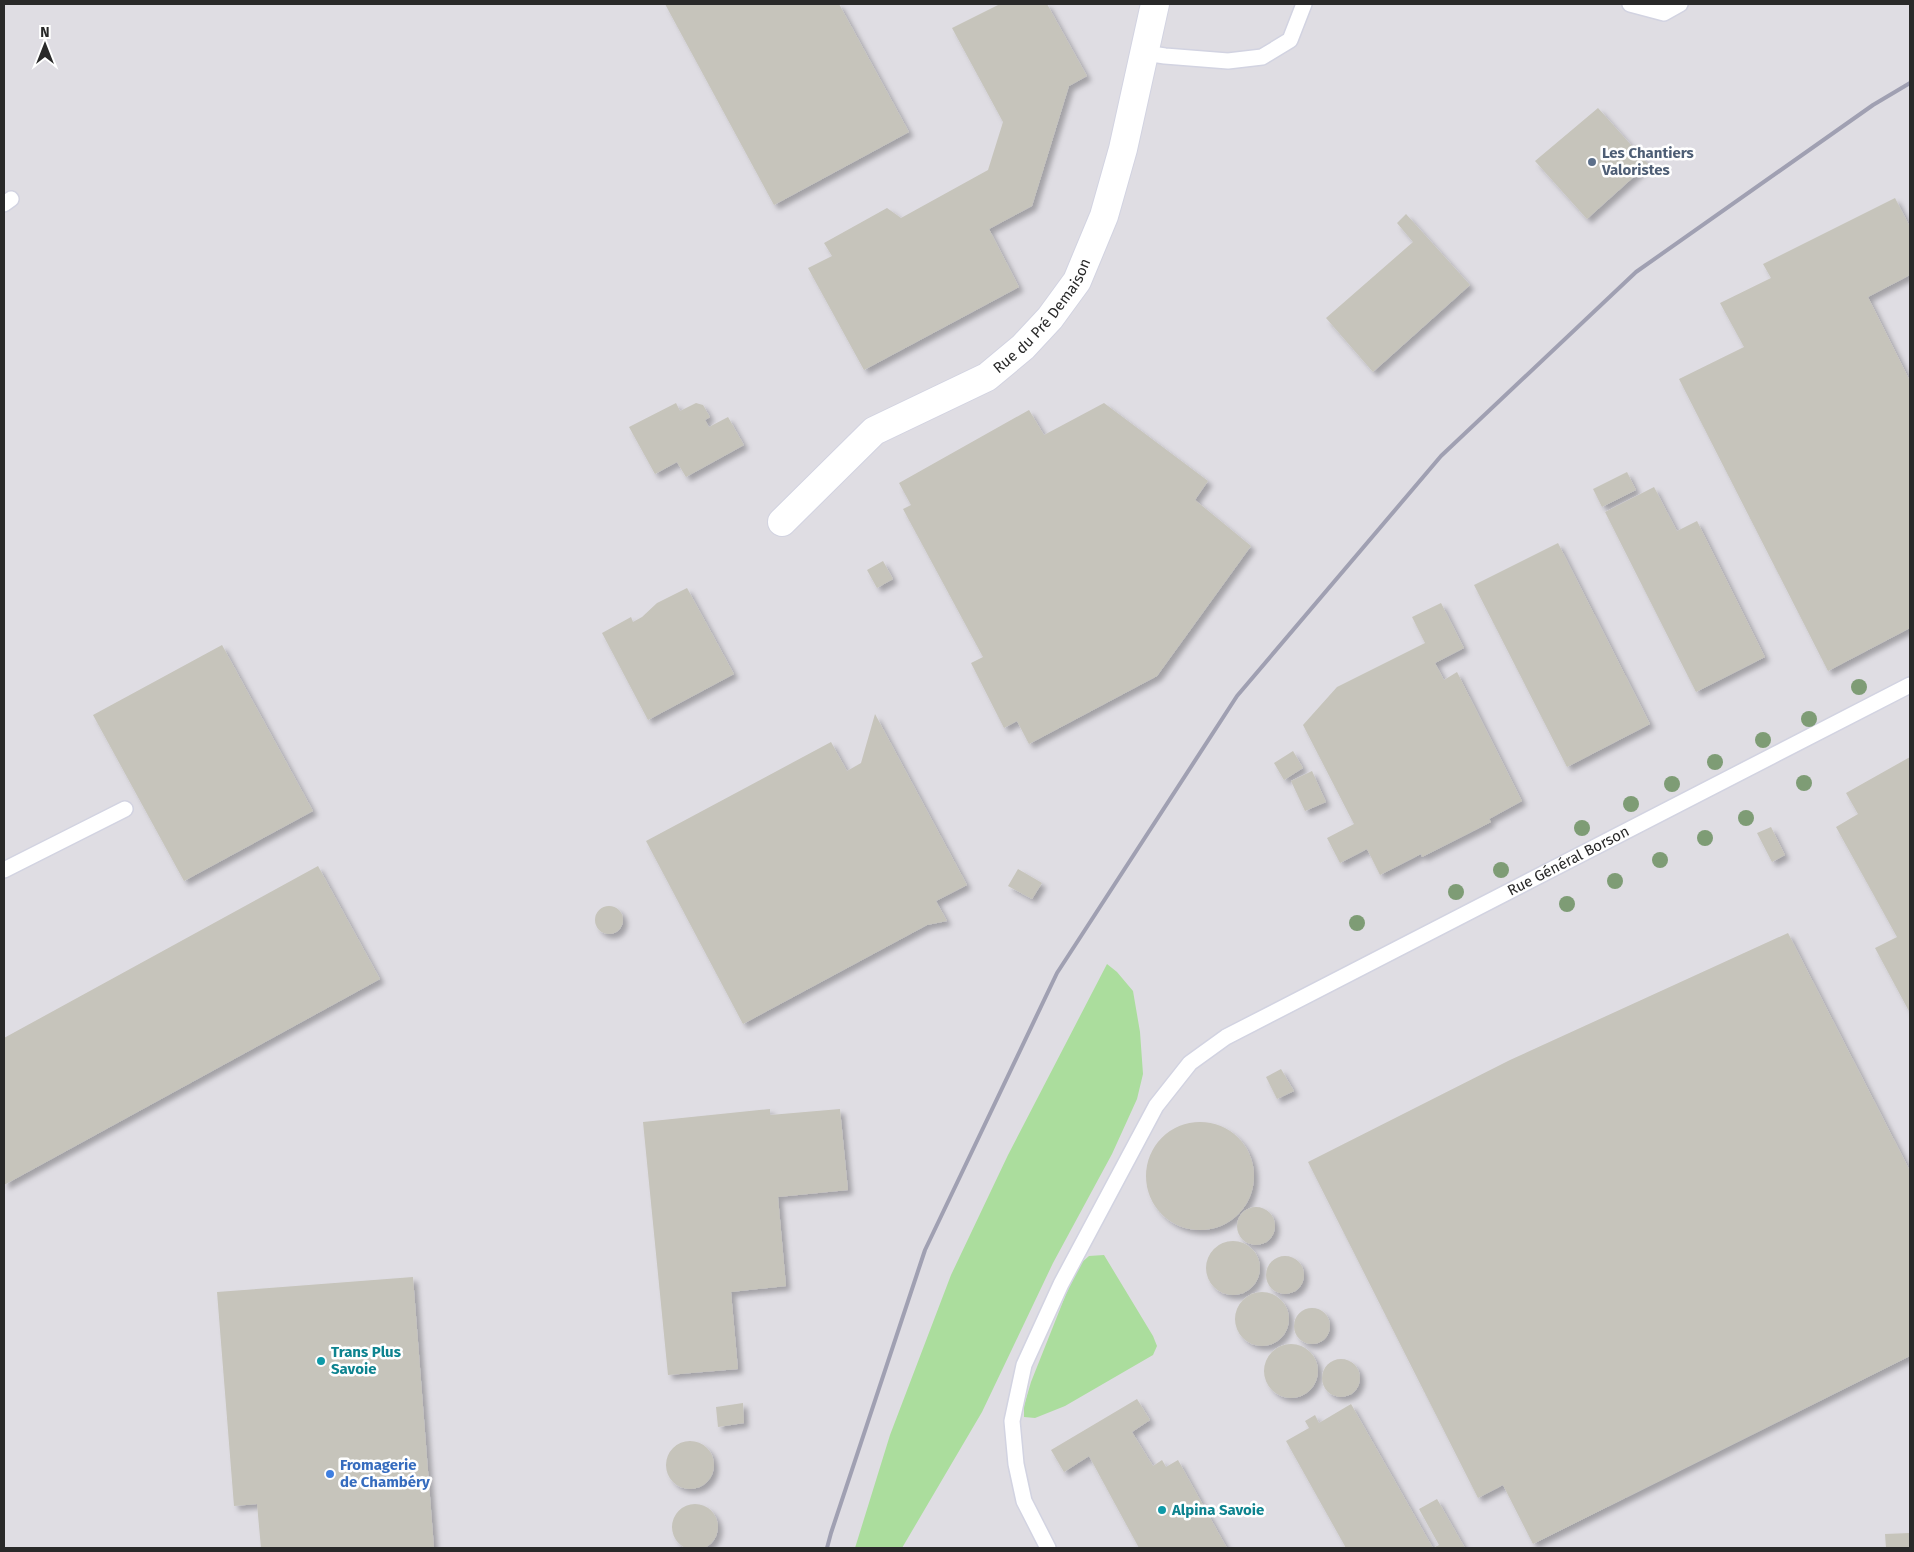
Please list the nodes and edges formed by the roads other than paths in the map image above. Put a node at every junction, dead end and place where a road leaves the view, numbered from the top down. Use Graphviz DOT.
graph roads {
  1 [pos="1155,4"];
  2 [pos="1304,4"];
  3 [pos="1630,4"];
  4 [pos="1680,4"];
  5 [pos="1145,53"];
  6 [pos="782,522"];
  7 [pos="1910,685"];
  8 [pos="125,809"];
  9 [pos="4,870"];
  10 [pos="1048,1548"];
  1 -- 5 [label="street, Rue du Pré Demaison"];
  2 -- 5 [label="lane"];
  3 -- 4 [label="lane"];
  5 -- 6 [label="street, Rue du Pré Demaison"];
  7 -- 10 [label="lane, Rue Général Borson"];
  8 -- 9 [label="lane"];
}
